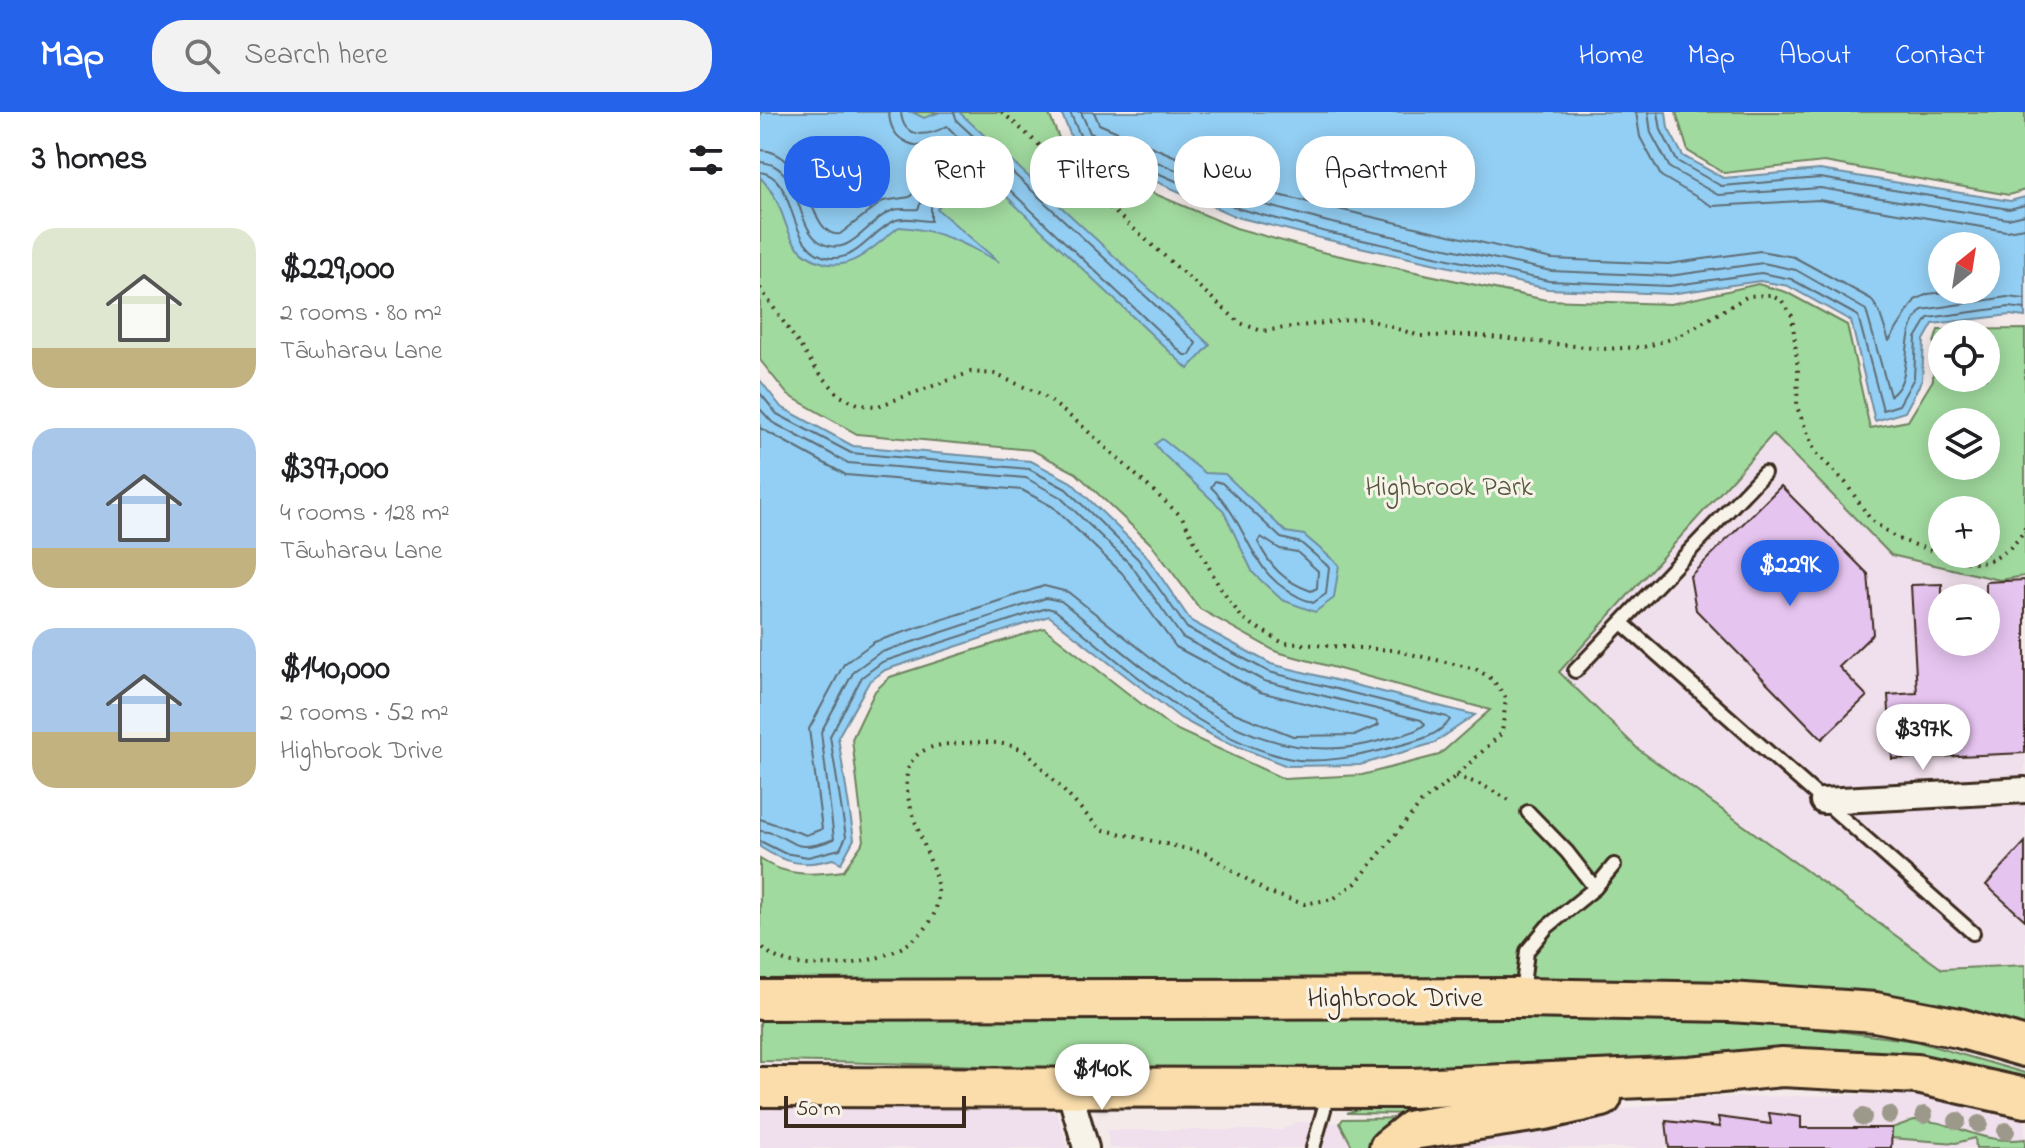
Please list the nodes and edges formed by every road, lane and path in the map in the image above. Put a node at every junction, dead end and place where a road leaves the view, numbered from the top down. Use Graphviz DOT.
graph roads {
  1 [pos="1002,112"];
  2 [pos="760,288"];
  3 [pos="1764,473"];
  4 [pos="2025,527"];
  5 [pos="1928,549"];
  6 [pos="2000,551"];
  7 [pos="1622,623"];
  8 [pos="1575,671"];
  9 [pos="1456,776"];
  10 [pos="2025,790"];
  11 [pos="1823,801"];
  12 [pos="1528,812"];
  13 [pos="1614,865"];
  14 [pos="1595,888"];
  15 [pos="1973,933"];
  16 [pos="760,944"];
  17 [pos="1521,998"];
  18 [pos="760,1000"];
  19 [pos="2025,1047"];
  20 [pos="1690,1076"];
  21 [pos="1069,1089"];
  22 [pos="1330,1089"];
  23 [pos="771,1090"];
  24 [pos="2025,1098"];
  25 [pos="1086,1148"];
  26 [pos="1313,1148"];
  27 [pos="1389,1148"];
  1 -- 5 [label="path"];
  2 -- 9 [label="path"];
  3 -- 7 [label="lane"];
  4 -- 6 [label="path"];
  7 -- 8 [label="lane"];
  7 -- 11 [label="lane"];
  9 -- 12 [label="path"];
  9 -- 16 [label="path"];
  10 -- 11 [label="street"];
  11 -- 15 [label="lane"];
  12 -- 14 [label="lane"];
  13 -- 14 [label="lane"];
  14 -- 17 [label="lane"];
  17 -- 18 [label="main road, Highbrook Drive"];
  17 -- 19 [label="main road, Highbrook Drive"];
  20 -- 22 [label="main road"];
  20 -- 24 [label="main road"];
  20 -- 27 [label="main road"];
  21 -- 22 [label="main road"];
  21 -- 23 [label="main road"];
  21 -- 25 [label="street"];
  22 -- 26 [label="lane"];
}
